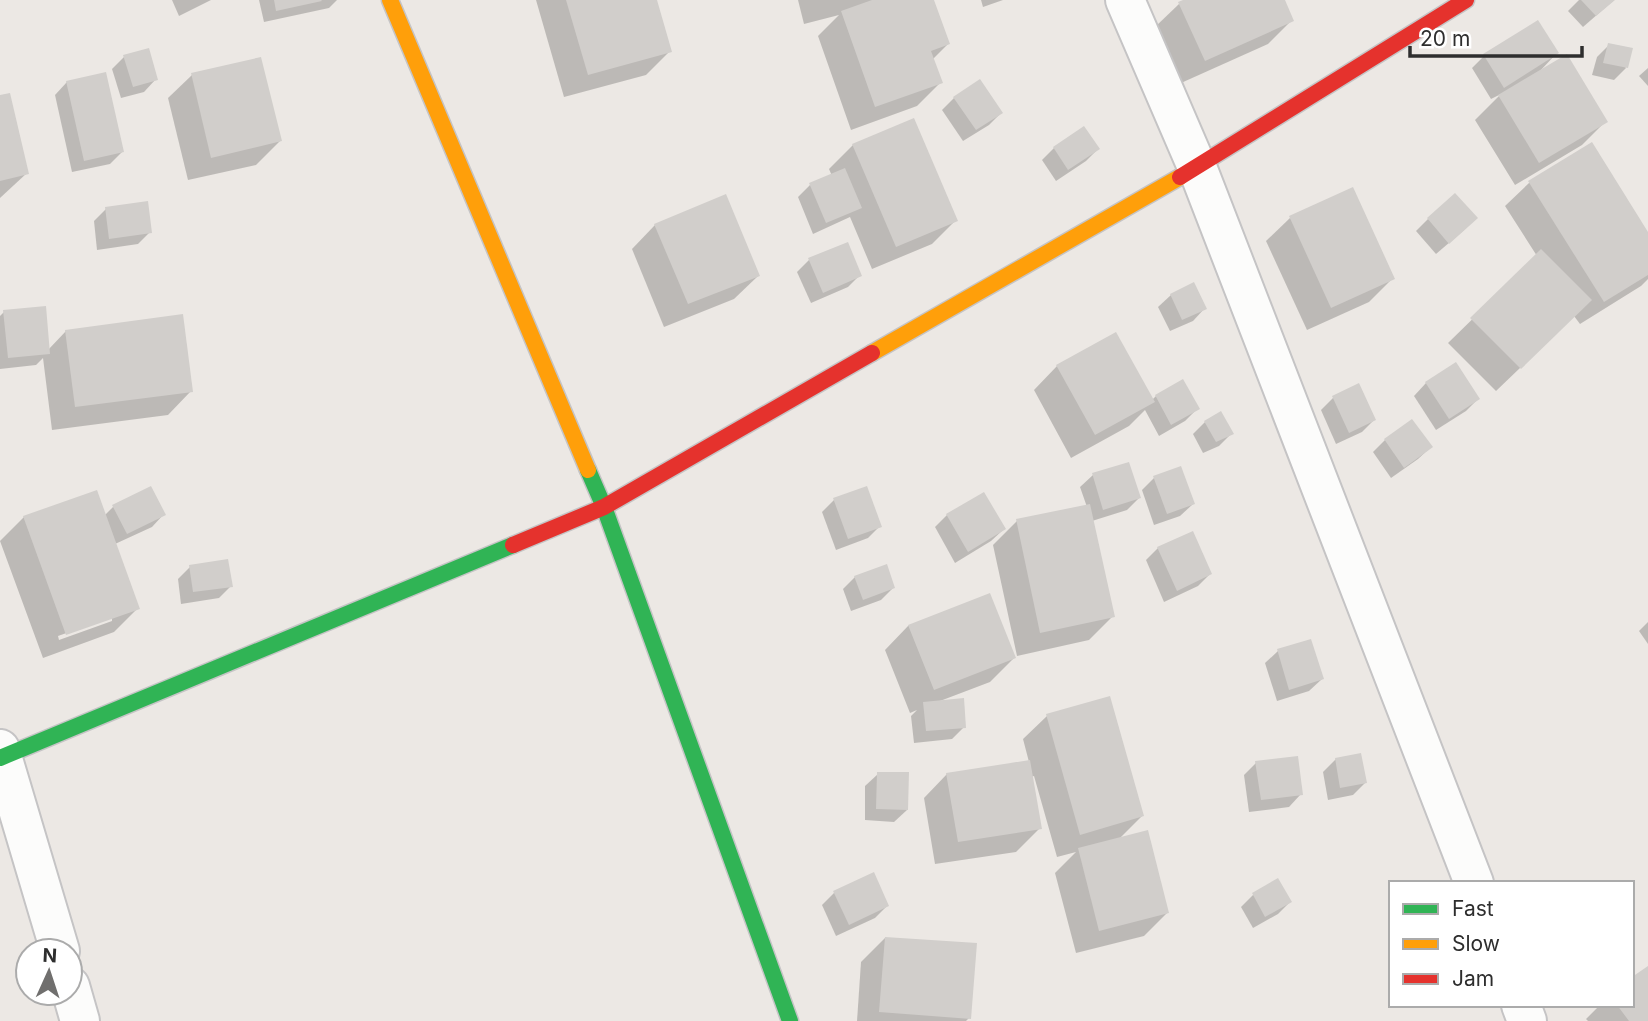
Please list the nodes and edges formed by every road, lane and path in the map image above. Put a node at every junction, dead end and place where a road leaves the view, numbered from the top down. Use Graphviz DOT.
graph roads {
  1 [pos="390,0"];
  2 [pos="1125,0"];
  3 [pos="1466,0"];
  4 [pos="1197,167"];
  5 [pos="604,507"];
  6 [pos="1,754"];
  7 [pos="1473,881"];
  8 [pos="56,937"];
  9 [pos="790,1021"];
  1 -- 5 [label="street"];
  2 -- 4 [label="street"];
  3 -- 4 [label="street"];
  4 -- 5 [label="street"];
  4 -- 7 [label="street"];
  5 -- 6 [label="street"];
  5 -- 9 [label="street"];
  6 -- 8 [label="street"];
}
